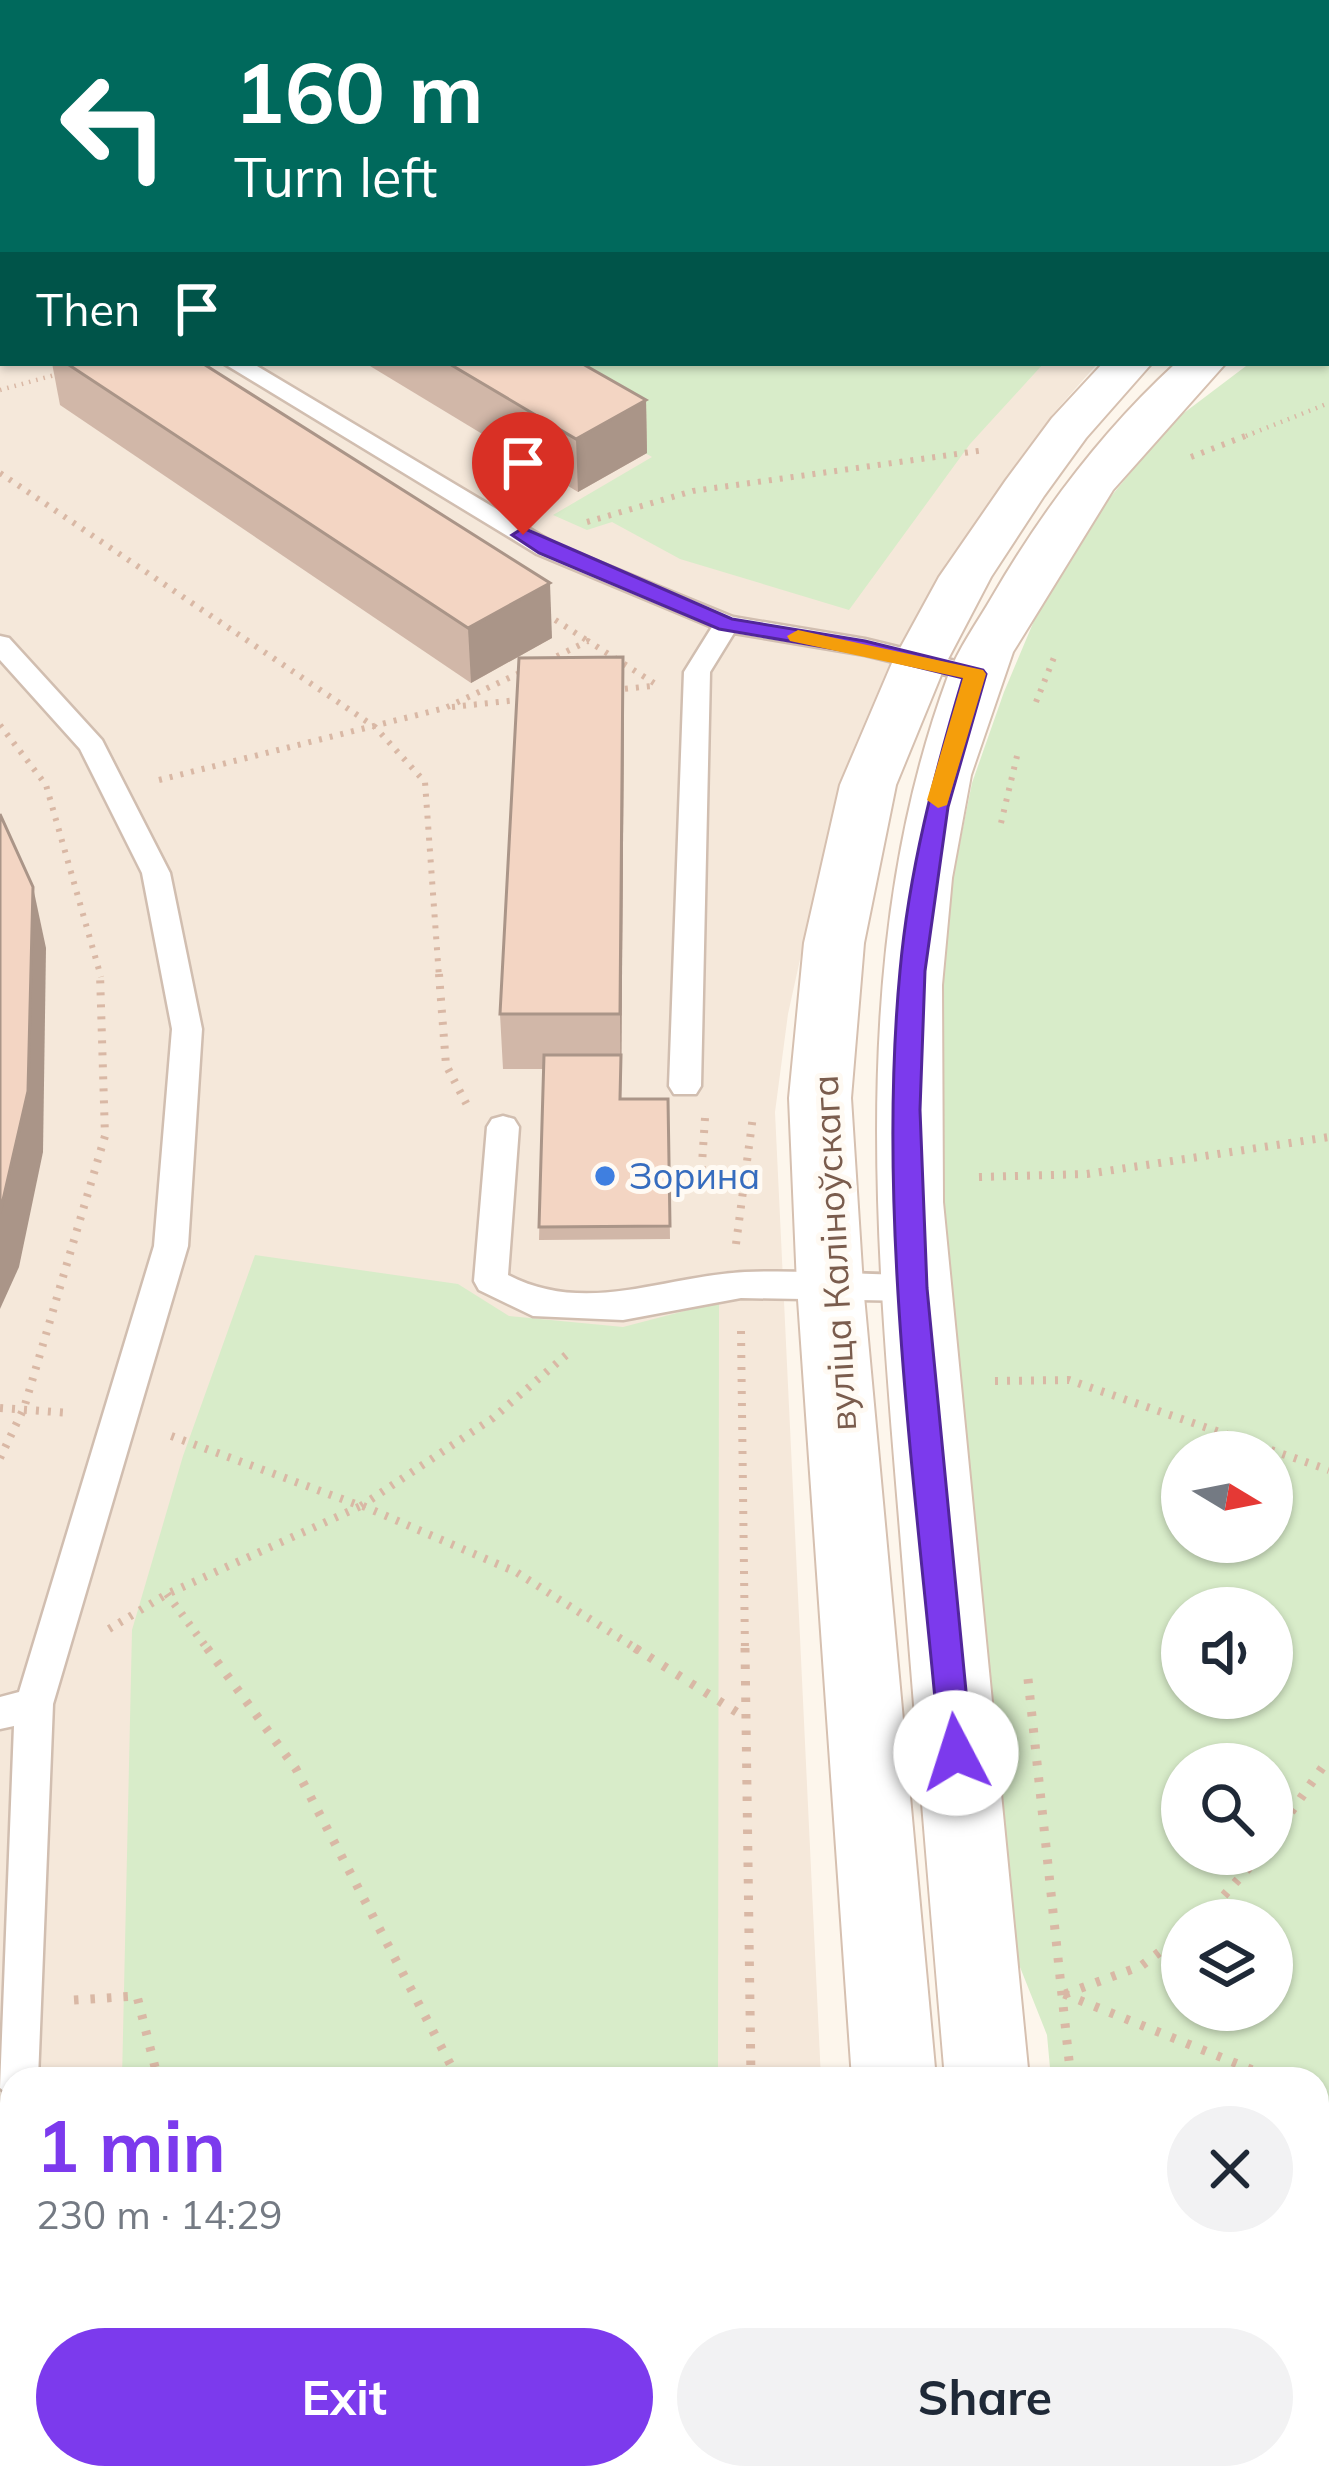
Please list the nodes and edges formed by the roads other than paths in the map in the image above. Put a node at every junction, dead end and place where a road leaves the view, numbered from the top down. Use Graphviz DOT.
graph roads {
  1 [pos="240,366"];
  2 [pos="1126,366"];
  3 [pos="1200,366"];
  4 [pos="727,624"];
  5 [pos="0,644"];
  6 [pos="947,669"];
  7 [pos="686,1086"];
  8 [pos="503,1126"];
  9 [pos="830,1285"];
  10 [pos="914,1288"];
  11 [pos="17,1709"];
  12 [pos="18,2067"];
  13 [pos="894,2067"];
  14 [pos="986,2067"];
  1 -- 4 [label="lane"];
  2 -- 6 [label="main road, вуліца Каліноўскага"];
  3 -- 6 [label="main road, вуліца Каліноўскага"];
  4 -- 6 [label="lane"];
  4 -- 7 [label="lane"];
  5 -- 11 [label="lane"];
  6 -- 9 [label="main road, вуліца Каліноўскага"];
  6 -- 10 [label="main road, вуліца Каліноўскага"];
  8 -- 9 [label="lane"];
  9 -- 10 [label="lane"];
  9 -- 13 [label="main road, вуліца Каліноўскага"];
  10 -- 14 [label="main road, вуліца Каліноўскага"];
  11 -- 12 [label="lane"];
}
